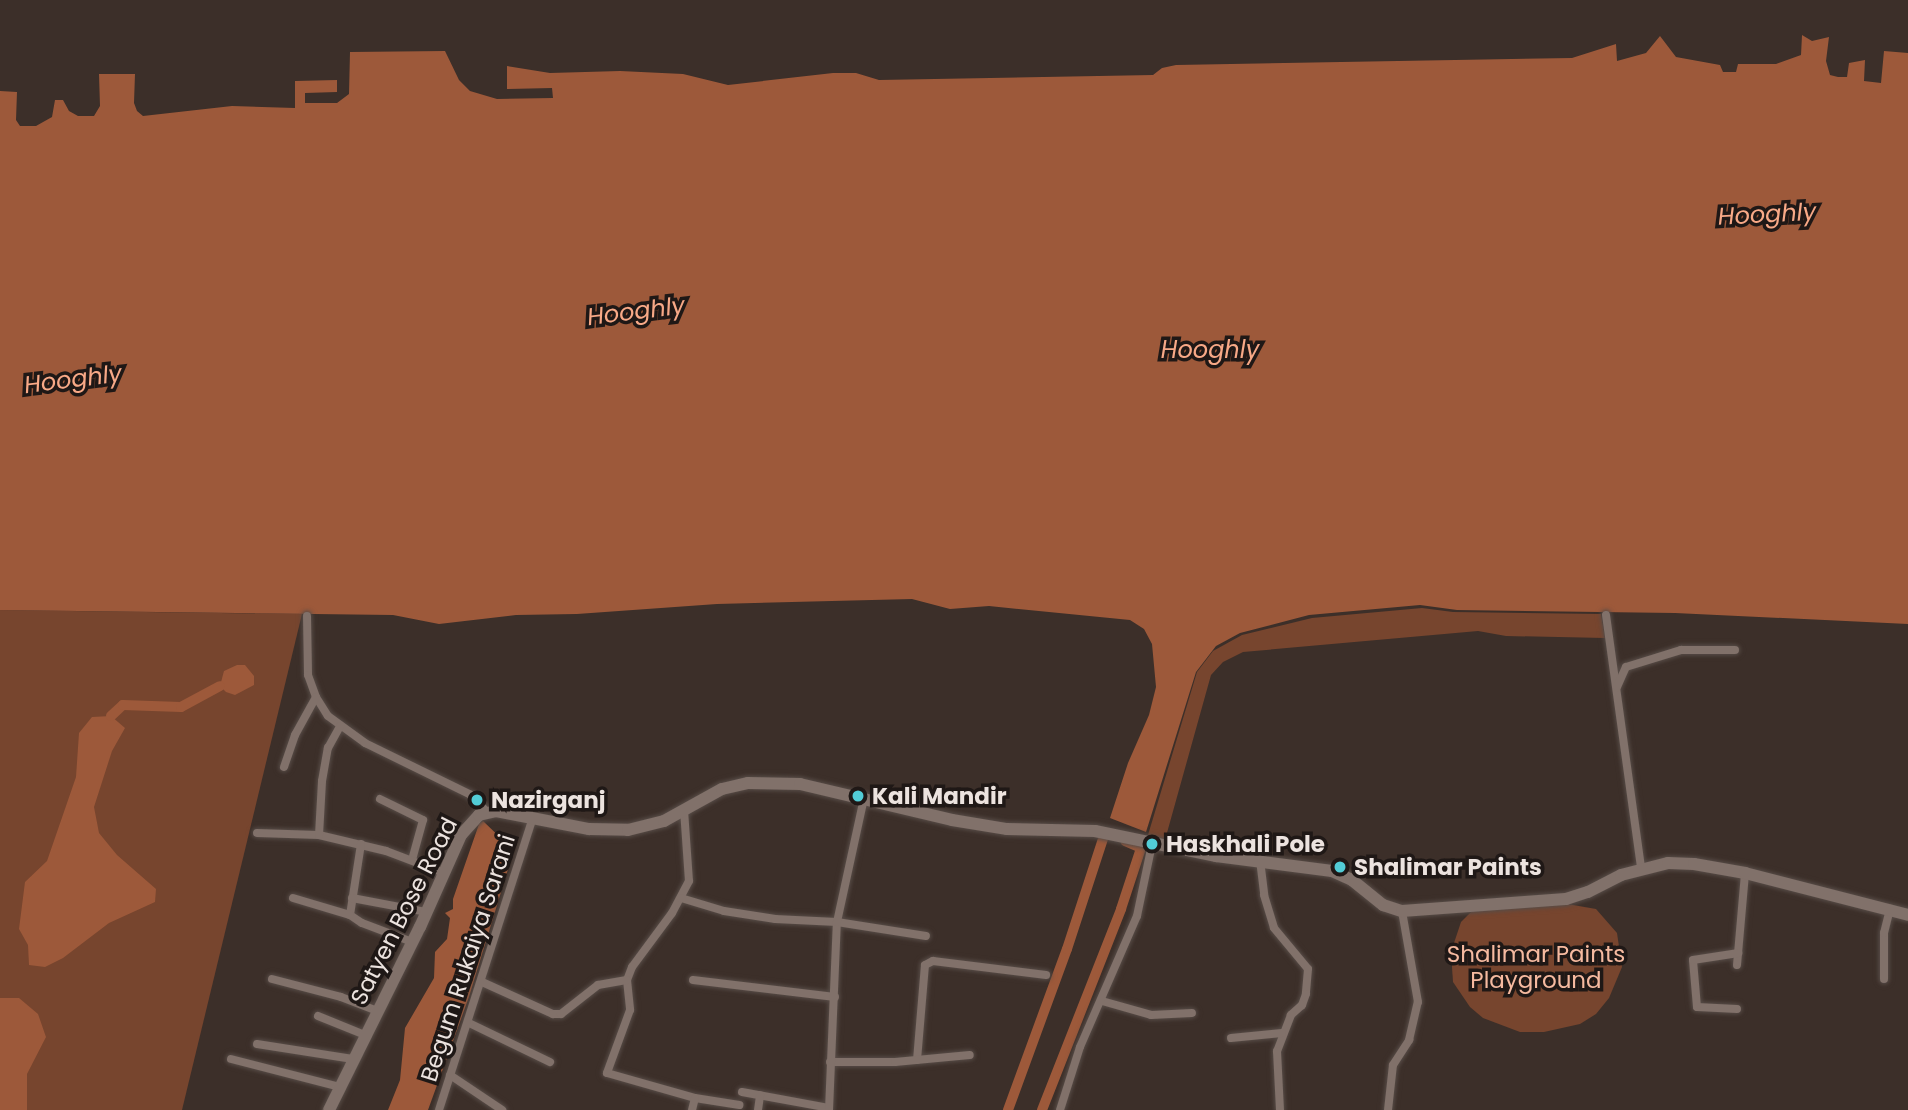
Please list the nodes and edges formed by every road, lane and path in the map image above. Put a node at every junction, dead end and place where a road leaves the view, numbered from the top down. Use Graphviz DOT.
graph roads {
  1 [pos="1606,615"];
  2 [pos="307,616"];
  3 [pos="1735,650"];
  4 [pos="1616,689"];
  5 [pos="316,697"];
  6 [pos="340,726"];
  7 [pos="284,767"];
  8 [pos="864,798"];
  9 [pos="380,799"];
  10 [pos="684,810"];
  11 [pos="487,812"];
  12 [pos="533,818"];
  13 [pos="257,833"];
  14 [pos="319,835"];
  15 [pos="1148,842"];
  16 [pos="361,845"];
  17 [pos="412,860"];
  18 [pos="1260,860"];
  19 [pos="1642,868"];
  20 [pos="444,873"];
  21 [pos="1745,873"];
  22 [pos="293,898"];
  23 [pos="352,898"];
  24 [pos="681,898"];
  25 [pos="1890,909"];
  26 [pos="1402,911"];
  27 [pos="426,912"];
  28 [pos="350,915"];
  29 [pos="1908,915"];
  30 [pos="837,922"];
  31 [pos="926,936"];
  32 [pos="412,942"];
  33 [pos="1738,953"];
  34 [pos="1737,965"];
  35 [pos="1046,975"];
  36 [pos="272,979"];
  37 [pos="1884,979"];
  38 [pos="627,980"];
  39 [pos="693,980"];
  40 [pos="482,982"];
  41 [pos="835,997"];
  42 [pos="1102,1002"];
  43 [pos="1737,1009"];
  44 [pos="377,1011"];
  45 [pos="1192,1013"];
  46 [pos="318,1016"];
  47 [pos="469,1023"];
  48 [pos="1282,1033"];
  49 [pos="365,1035"];
  50 [pos="1231,1038"];
  51 [pos="257,1044"];
  52 [pos="970,1055"];
  53 [pos="231,1059"];
  54 [pos="353,1059"];
  55 [pos="917,1060"];
  56 [pos="550,1062"];
  57 [pos="830,1062"];
  58 [pos="450,1075"];
  59 [pos="340,1087"];
  60 [pos="742,1091"];
  61 [pos="760,1095"];
  62 [pos="695,1098"];
  63 [pos="739,1105"];
  64 [pos="498,1109"];
  65 [pos="829,1109"];
  66 [pos="329,1110"];
  67 [pos="439,1110"];
  68 [pos="692,1110"];
  69 [pos="758,1110"];
  70 [pos="1060,1110"];
  71 [pos="1280,1110"];
  72 [pos="1388,1110"];
  1 -- 4 [label="street"];
  2 -- 5 [label="street"];
  3 -- 4 [label="street"];
  4 -- 19 [label="street"];
  5 -- 6 [label="street"];
  5 -- 7 [label="street"];
  6 -- 11 [label="street"];
  6 -- 14 [label="street"];
  8 -- 10 [label="main road, Satyen Bose Road"];
  8 -- 15 [label="main road, Satyen Bose Road"];
  8 -- 30 [label="street"];
  9 -- 17 [label="street"];
  10 -- 12 [label="main road, Satyen Bose Road"];
  10 -- 24 [label="street"];
  11 -- 12 [label="main road, Satyen Bose Road"];
  11 -- 20 [label="main road, Satyen Bose Road"];
  12 -- 40 [label="street, Begum Rukaiya Sarani"];
  13 -- 14 [label="street"];
  14 -- 16 [label="street"];
  15 -- 18 [label="main road, Satyen Bose Road"];
  15 -- 42 [label="street"];
  16 -- 17 [label="street"];
  16 -- 23 [label="street"];
  17 -- 20 [label="street"];
  18 -- 26 [label="main road, Satyen Bose Road"];
  18 -- 48 [label="street"];
  19 -- 21 [label="main road"];
  19 -- 26 [label="main road"];
  20 -- 27 [label="main road, Satyen Bose Road"];
  21 -- 25 [label="main road"];
  21 -- 33 [label="street"];
  22 -- 28 [label="street"];
  23 -- 27 [label="street"];
  23 -- 28 [label="street"];
  24 -- 30 [label="street"];
  24 -- 38 [label="street"];
  25 -- 29 [label="main road"];
  25 -- 37 [label="street"];
  26 -- 72 [label="street"];
  27 -- 32 [label="main road, Satyen Bose Road"];
  28 -- 32 [label="street"];
  30 -- 31 [label="street"];
  30 -- 41 [label="street"];
  32 -- 44 [label="main road, Satyen Bose Road"];
  33 -- 34 [label="street"];
  33 -- 43 [label="street"];
  35 -- 55 [label="street"];
  36 -- 44 [label="street"];
  38 -- 40 [label="street"];
  38 -- 62 [label="street"];
  39 -- 41 [label="street"];
  40 -- 47 [label="street, Begum Rukaiya Sarani"];
  41 -- 57 [label="street"];
  42 -- 45 [label="street"];
  42 -- 70 [label="street"];
  44 -- 49 [label="main road, Satyen Bose Road"];
  46 -- 49 [label="street"];
  47 -- 56 [label="street"];
  47 -- 58 [label="street, Begum Rukaiya Sarani"];
  48 -- 50 [label="street"];
  48 -- 71 [label="street"];
  49 -- 54 [label="main road, Satyen Bose Road"];
  51 -- 54 [label="street"];
  52 -- 55 [label="street"];
  53 -- 59 [label="street"];
  54 -- 59 [label="main road, Satyen Bose Road"];
  55 -- 57 [label="street"];
  57 -- 65 [label="street"];
  58 -- 64 [label="street"];
  58 -- 67 [label="street, Begum Rukaiya Sarani"];
  59 -- 66 [label="main road, Satyen Bose Road"];
  60 -- 61 [label="street"];
  61 -- 65 [label="street"];
  61 -- 69 [label="street"];
  62 -- 63 [label="street"];
  62 -- 68 [label="street"];
}
